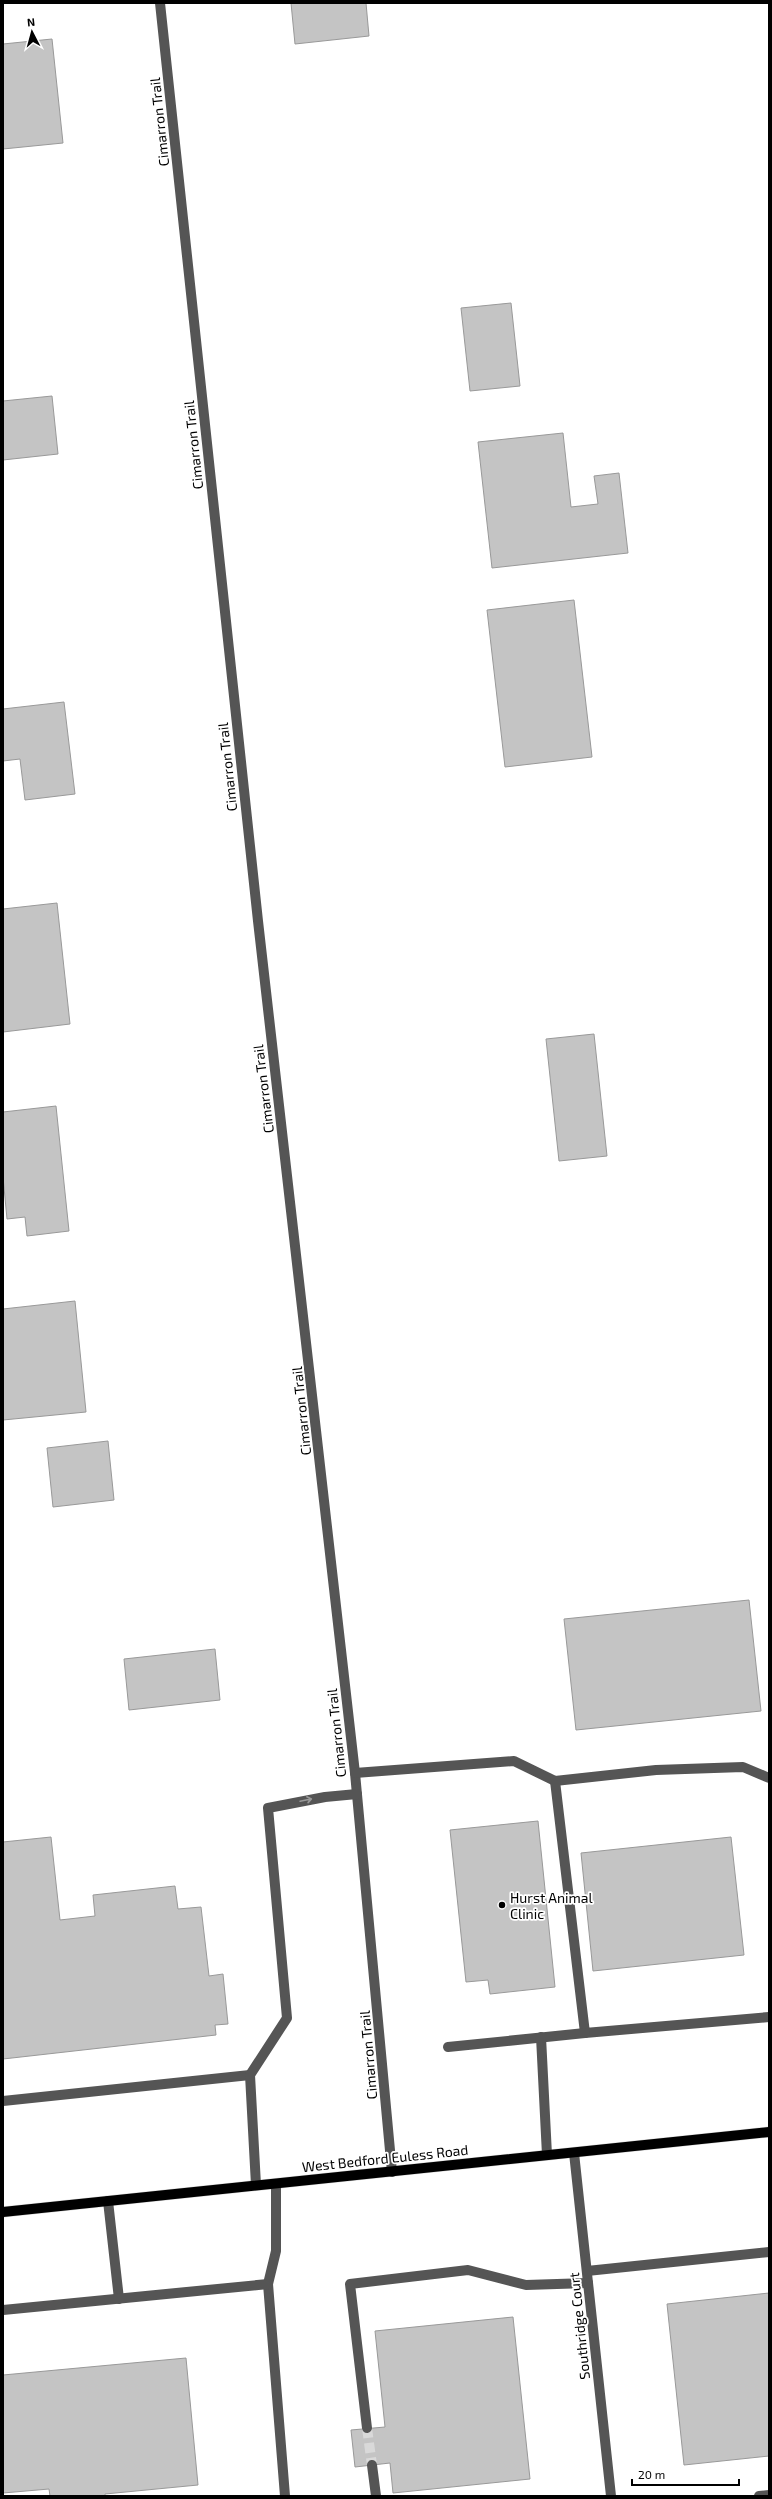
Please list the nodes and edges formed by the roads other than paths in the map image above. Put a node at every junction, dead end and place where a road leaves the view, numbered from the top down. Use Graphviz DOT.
graph roads {
  1 [pos="160,3"];
  2 [pos="355,1772"];
  3 [pos="769,1778"];
  4 [pos="555,1781"];
  5 [pos="357,1794"];
  6 [pos="769,2017"];
  7 [pos="585,2033"];
  8 [pos="541,2038"];
  9 [pos="448,2047"];
  10 [pos="250,2075"];
  11 [pos="3,2101"];
  12 [pos="769,2132"];
  13 [pos="574,2152"];
  14 [pos="546,2155"];
  15 [pos="392,2172"];
  16 [pos="276,2184"];
  17 [pos="256,2185"];
  18 [pos="108,2201"];
  19 [pos="3,2212"];
  20 [pos="769,2252"];
  21 [pos="587,2271"];
  22 [pos="588,2283"];
  23 [pos="268,2284"];
  24 [pos="119,2298"];
  25 [pos="3,2310"];
  26 [pos="367,2428"];
  27 [pos="372,2465"];
  28 [pos="769,2495"];
  29 [pos="285,2496"];
  30 [pos="376,2496"];
  31 [pos="611,2496"];
  32 [pos="759,2496"];
  1 -- 2 [label="street, Cimarron Trail"];
  2 -- 4 [label="street"];
  2 -- 5 [label="street, Cimarron Trail"];
  3 -- 4 [label="street"];
  4 -- 7 [label="street"];
  10 -- 5 [label="street, one-way"];
  5 -- 15 [label="street, Cimarron Trail"];
  6 -- 7 [label="street"];
  7 -- 8 [label="street"];
  8 -- 9 [label="street"];
  8 -- 14 [label="street"];
  10 -- 11 [label="street"];
  10 -- 17 [label="street"];
  12 -- 13 [label="main road, West Bedford Euless Road"];
  13 -- 14 [label="main road, West Bedford Euless Road"];
  13 -- 21 [label="street, Southridge Court"];
  14 -- 15 [label="main road, West Bedford Euless Road"];
  15 -- 16 [label="main road, West Bedford Euless Road"];
  16 -- 17 [label="main road, West Bedford Euless Road"];
  16 -- 23 [label="street"];
  17 -- 18 [label="main road, West Bedford Euless Road"];
  18 -- 19 [label="main road, West Bedford Euless Road"];
  18 -- 24 [label="street"];
  20 -- 21 [label="street"];
  21 -- 22 [label="street, Southridge Court"];
  22 -- 26 [label="street"];
  22 -- 31 [label="street, Southridge Court"];
  23 -- 24 [label="street"];
  23 -- 29 [label="street"];
  24 -- 25 [label="street"];
  27 -- 30 [label="street"];
  28 -- 32 [label="street"];
}
